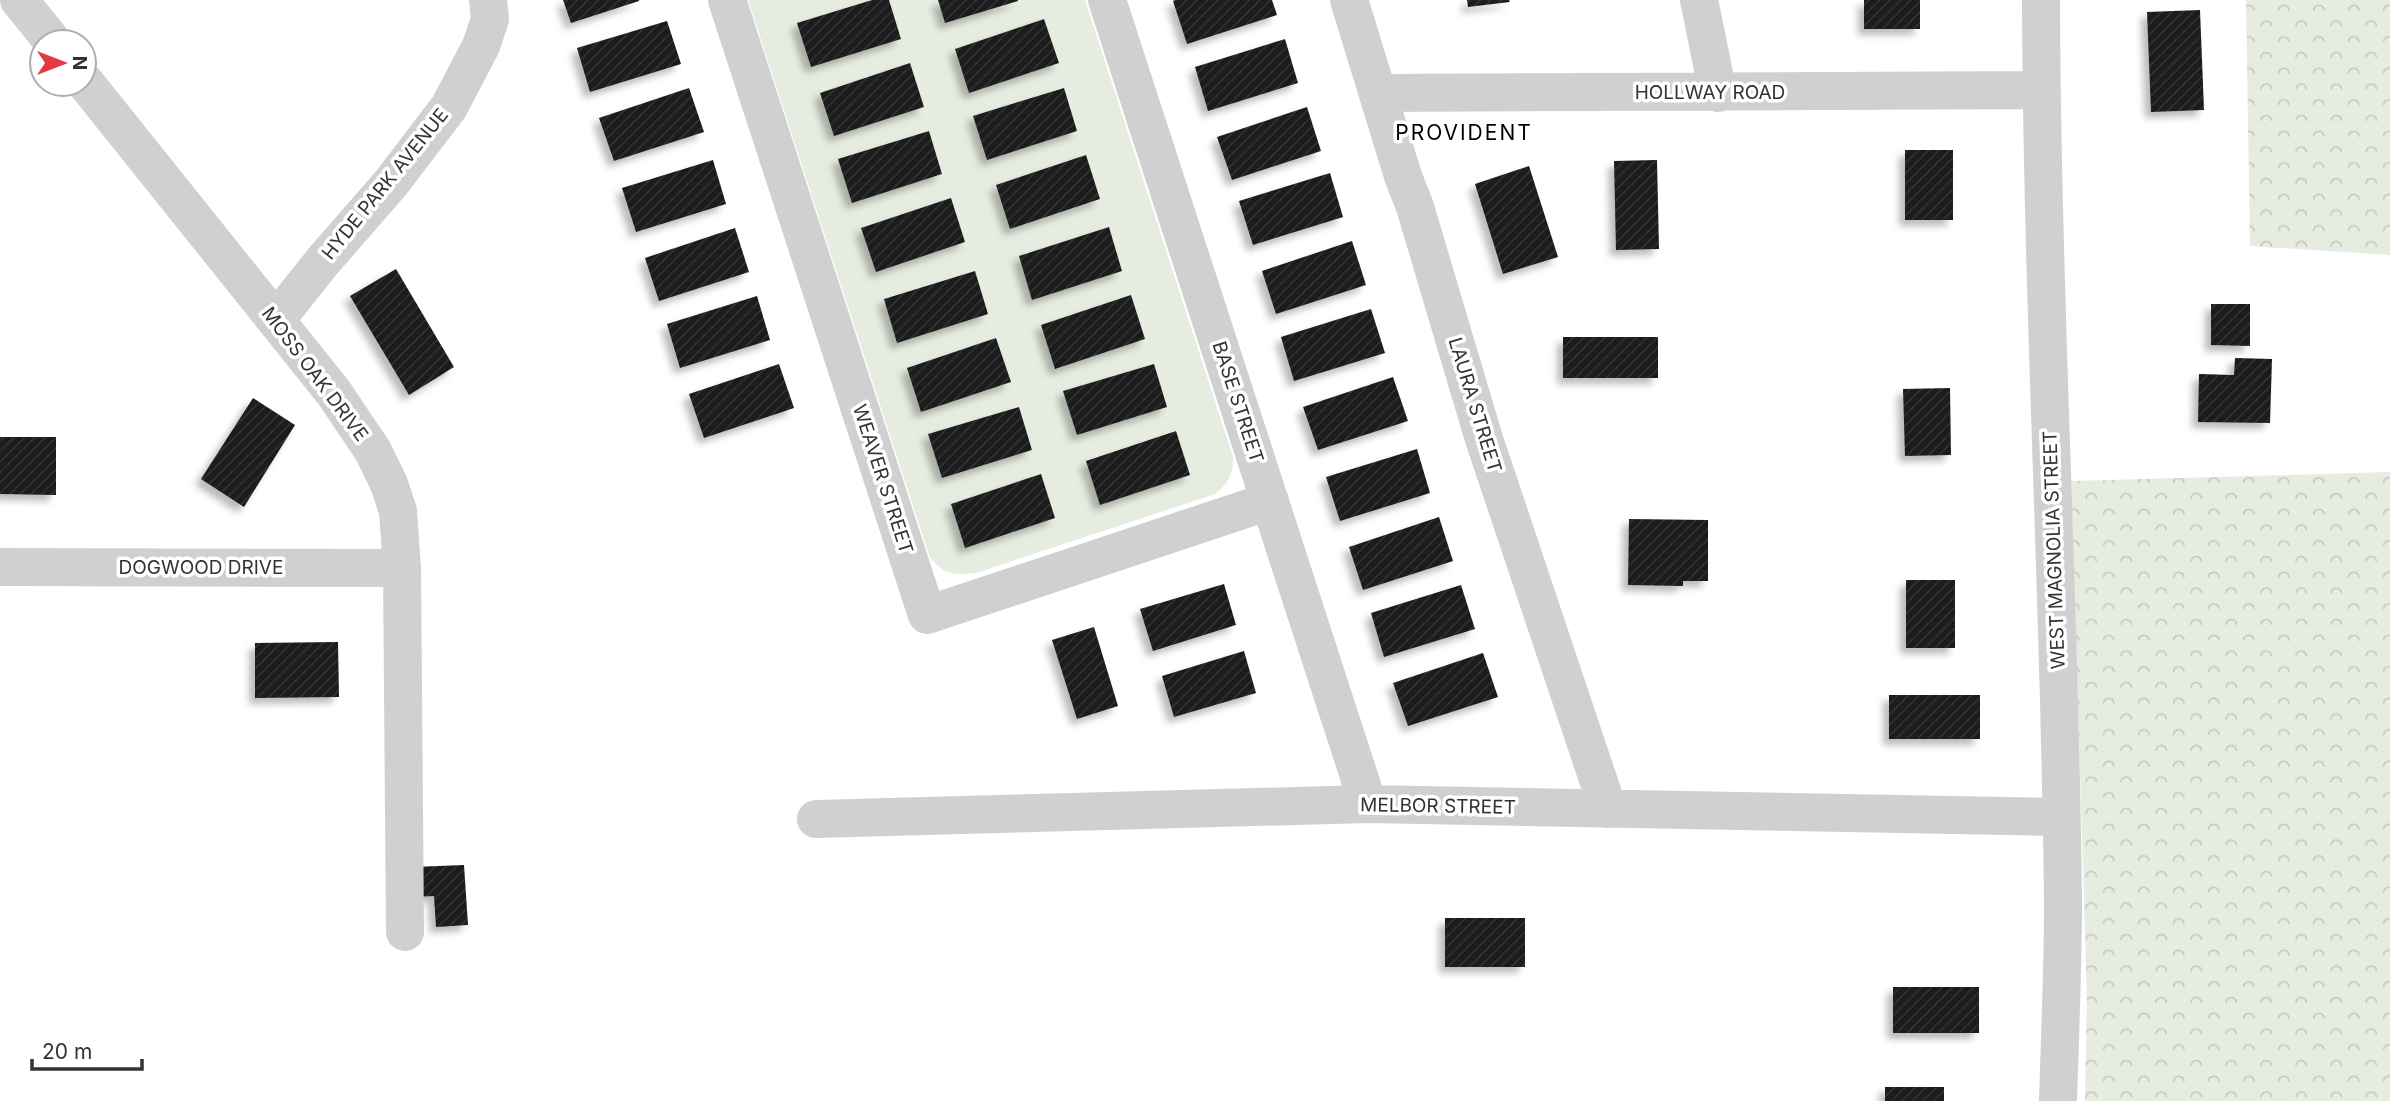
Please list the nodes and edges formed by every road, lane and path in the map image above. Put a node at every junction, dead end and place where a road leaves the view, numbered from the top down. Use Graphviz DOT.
graph roads {
  1 [pos="19,0"];
  2 [pos="488,0"];
  3 [pos="727,0"];
  4 [pos="1107,0"];
  5 [pos="1349,0"];
  6 [pos="1699,0"];
  7 [pos="2041,0"];
  8 [pos="42,28"];
  9 [pos="2041,90"];
  10 [pos="1378,93"];
  11 [pos="1718,93"];
  12 [pos="98,98"];
  13 [pos="276,320"];
  14 [pos="1270,501"];
  15 [pos="0,567"];
  16 [pos="402,568"];
  17 [pos="1368,804"];
  18 [pos="1608,809"];
  19 [pos="2061,817"];
  20 [pos="816,819"];
  21 [pos="405,932"];
  22 [pos="2058,1101"];
  1 -- 8 [label="street"];
  2 -- 13 [label="street, HYDE PARK AVENUE"];
  3 -- 14 [label="street, WEAVER STREET"];
  4 -- 14 [label="street, BASE STREET"];
  5 -- 10 [label="street, LAURA STREET"];
  6 -- 11 [label="street"];
  7 -- 9 [label="street, WEST MAGNOLIA STREET"];
  9 -- 11 [label="street, HOLLWAY ROAD"];
  9 -- 19 [label="street, WEST MAGNOLIA STREET"];
  10 -- 11 [label="street, HOLLWAY ROAD"];
  10 -- 18 [label="street, LAURA STREET"];
  12 -- 13 [label="street, MOSS OAK DRIVE"];
  13 -- 16 [label="street, MOSS OAK DRIVE"];
  14 -- 17 [label="street, BASE STREET"];
  15 -- 16 [label="street, DOGWOOD DRIVE"];
  16 -- 21 [label="street, MOSS OAK DRIVE"];
  17 -- 18 [label="street, MELBOR STREET"];
  17 -- 20 [label="street, MELBOR STREET"];
  18 -- 19 [label="street, MELBOR STREET"];
  19 -- 22 [label="street, WEST MAGNOLIA STREET"];
}
